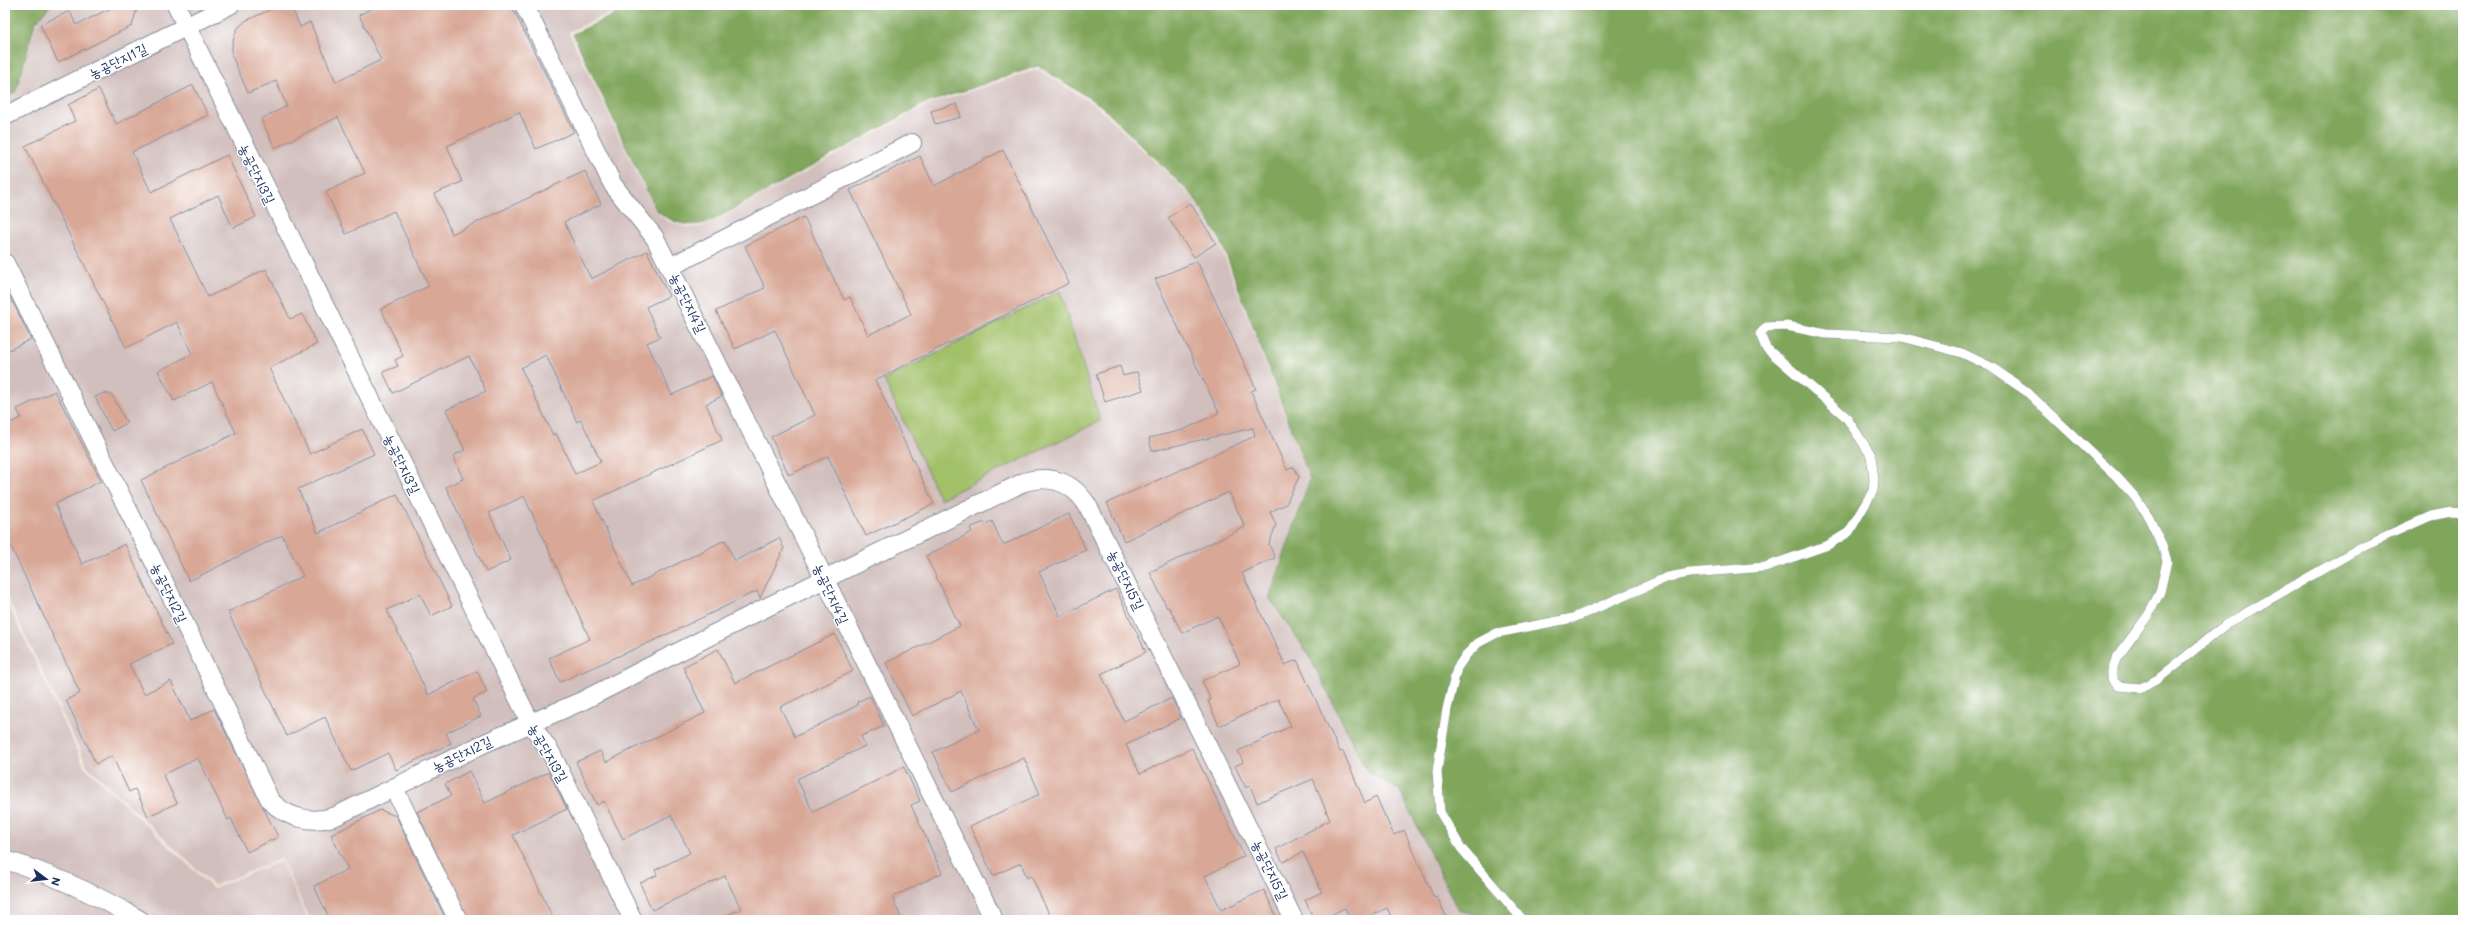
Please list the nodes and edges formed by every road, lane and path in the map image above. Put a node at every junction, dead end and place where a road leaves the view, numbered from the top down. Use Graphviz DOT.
graph roads {
  1 [pos="176,5"];
  2 [pos="230,5"];
  3 [pos="524,5"];
  4 [pos="186,27"];
  5 [pos="5,116"];
  6 [pos="912,143"];
  7 [pos="5,263"];
  8 [pos="670,267"];
  9 [pos="2463,513"];
  10 [pos="825,579"];
  11 [pos="530,722"];
  12 [pos="394,788"];
  13 [pos="5,860"];
  14 [pos="140,920"];
  15 [pos="458,920"];
  16 [pos="633,920"];
  17 [pos="994,920"];
  18 [pos="1294,920"];
  19 [pos="1523,920"];
  1 -- 4 [label="street, 농공단지3길"];
  2 -- 4 [label="street, 농공단지1길"];
  3 -- 8 [label="street, 농공단지4길"];
  4 -- 5 [label="street, 농공단지1길"];
  4 -- 11 [label="street, 농공단지3길"];
  6 -- 8 [label="street, 농공단지4길"];
  7 -- 12 [label="street, 농공단지2길"];
  8 -- 10 [label="street, 농공단지4길"];
  9 -- 19 [label="lane"];
  10 -- 11 [label="street, 농공단지5길"];
  10 -- 17 [label="street, 농공단지4길"];
  10 -- 18 [label="street, 농공단지5길"];
  11 -- 12 [label="street, 농공단지2길"];
  11 -- 16 [label="street, 농공단지3길"];
  12 -- 15 [label="street"];
  13 -- 14 [label="street"];
}
